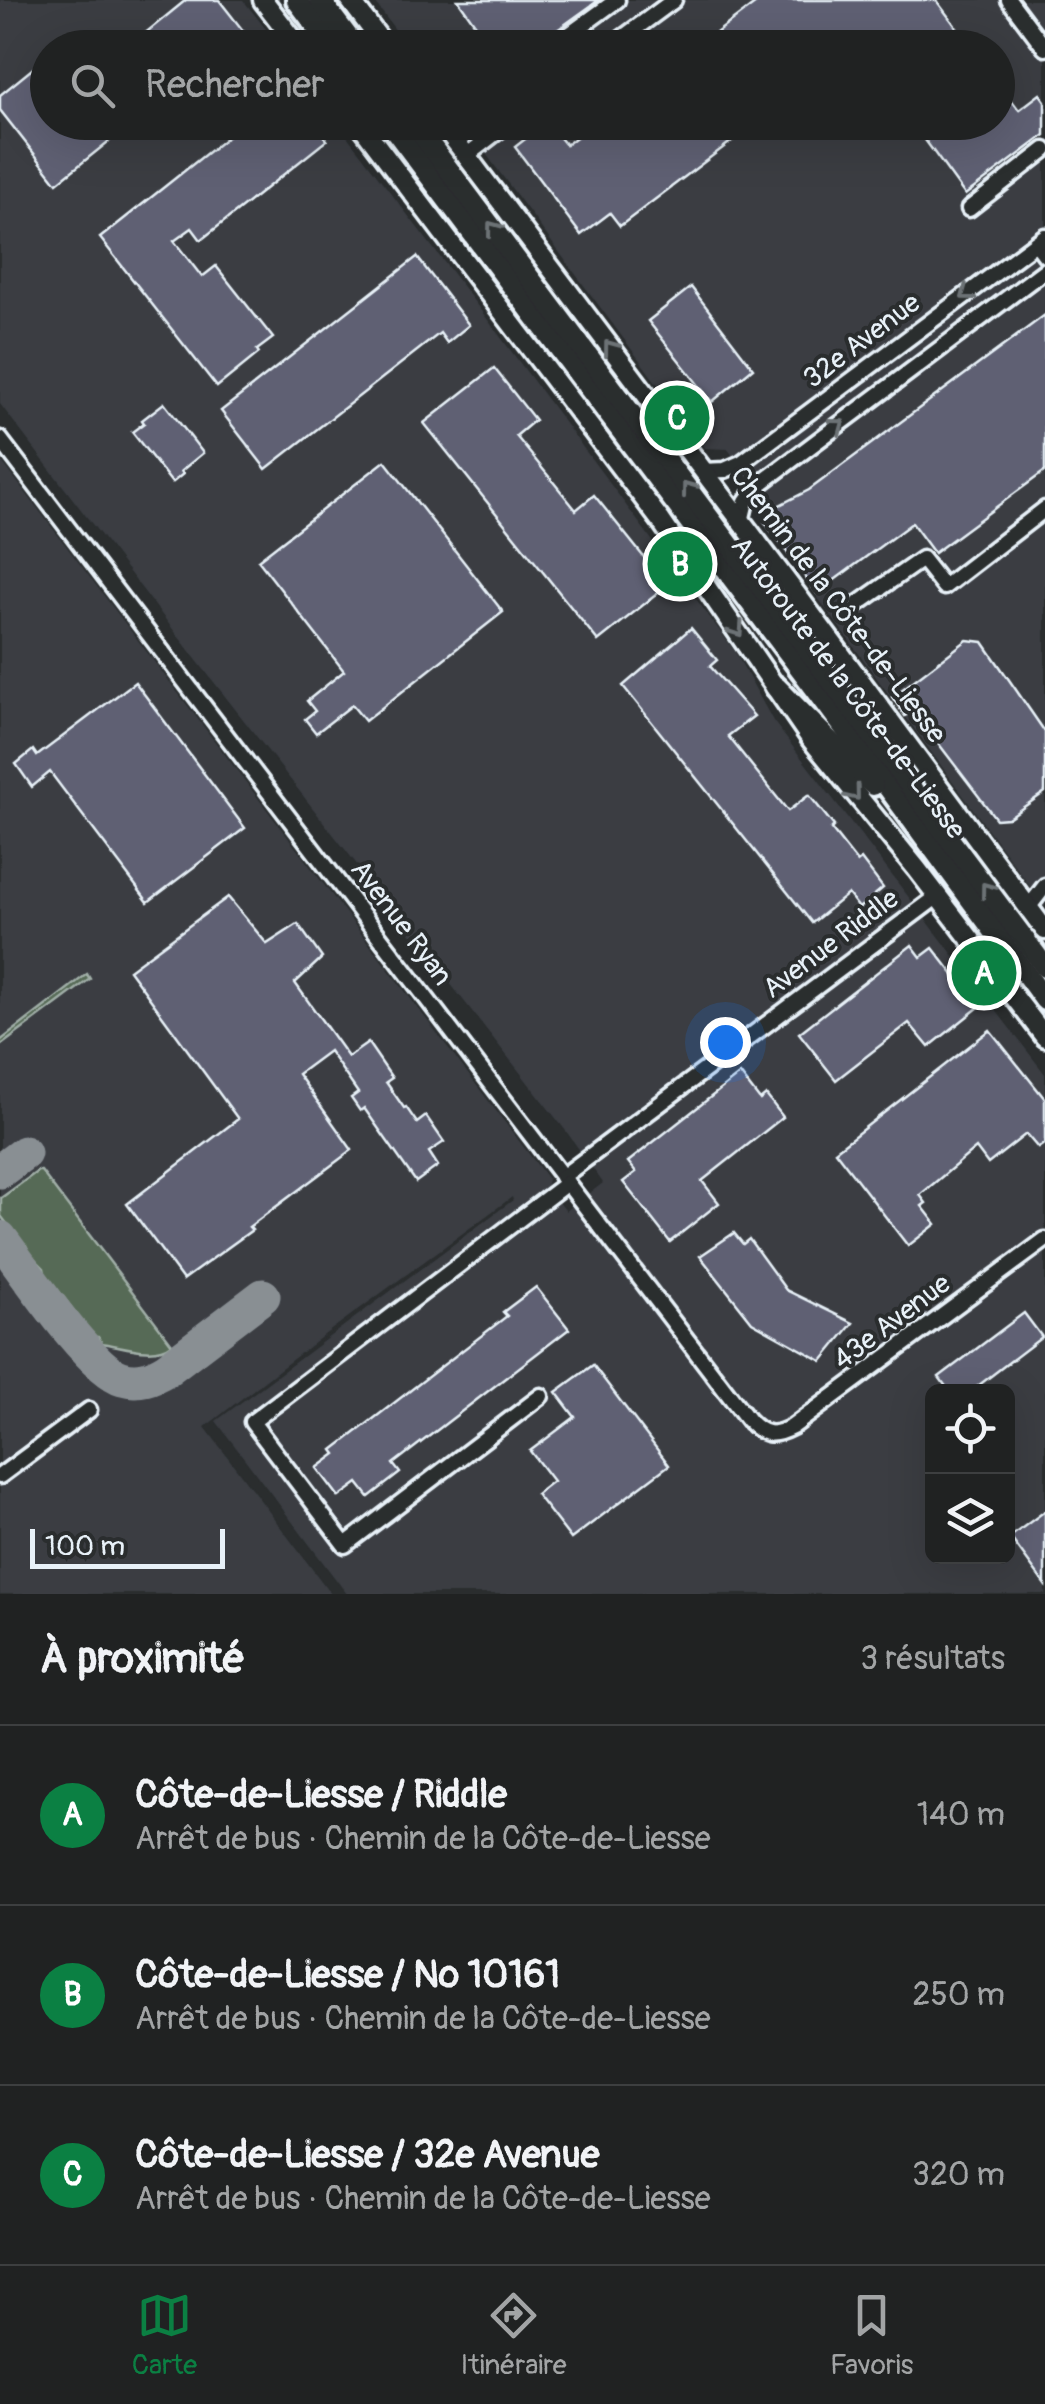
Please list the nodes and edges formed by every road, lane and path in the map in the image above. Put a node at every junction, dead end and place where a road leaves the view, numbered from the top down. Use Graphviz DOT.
graph roads {
  1 [pos="262,0"];
  2 [pos="297,0"];
  3 [pos="320,0"];
  4 [pos="350,0"];
  5 [pos="617,0"];
  6 [pos="674,0"];
  7 [pos="1009,0"];
  8 [pos="286,30"];
  9 [pos="320,30"];
  10 [pos="342,30"];
  11 [pos="372,30"];
  12 [pos="576,30"];
  13 [pos="633,30"];
  14 [pos="1045,48"];
  15 [pos="374,140"];
  16 [pos="402,140"];
  17 [pos="426,140"];
  18 [pos="454,140"];
  19 [pos="487,140"];
  20 [pos="1045,150"];
  21 [pos="466,156"];
  22 [pos="969,208"];
  23 [pos="1042,244"];
  24 [pos="1014,258"];
  25 [pos="1045,270"];
  26 [pos="1032,280"];
  27 [pos="0,438"];
  28 [pos="703,470"];
  29 [pos="1045,508"];
  30 [pos="741,522"];
  31 [pos="860,603"];
  32 [pos="776,687"];
  33 [pos="920,831"];
  34 [pos="1045,885"];
  35 [pos="938,896"];
  36 [pos="1028,908"];
  37 [pos="1045,930"];
  38 [pos="1045,967"];
  39 [pos="1045,1000"];
  40 [pos="1045,1037"];
  41 [pos="564,1180"];
  42 [pos="1045,1240"];
  43 [pos="541,1396"];
  44 [pos="89,1410"];
  45 [pos="766,1434"];
  46 [pos="0,1476"];
  1 -- 8 [label="main road"];
  2 -- 9 [label="highway"];
  3 -- 10 [label="highway"];
  4 -- 11 [label="main road"];
  5 -- 12 [label="street"];
  6 -- 13 [label="street"];
  7 -- 14 [label="street"];
  15 -- 32 [label="main road, one-way"];
  16 -- 33 [label="highway, Autoroute de la Côte-de-Liesse"];
  38 -- 17 [label="highway, Autoroute de la Côte-de-Liesse, one-way"];
  18 -- 21 [label="main road, Chemin de la Côte-de-Liesse"];
  19 -- 21 [label="street"];
  20 -- 22 [label="street"];
  28 -- 21 [label="main road, Chemin de la Côte-de-Liesse, one-way"];
  23 -- 24 [label="street, 32e Avenue"];
  24 -- 26 [label="street"];
  24 -- 28 [label="street, 32e Avenue, one-way"];
  25 -- 26 [label="street, 32e Avenue"];
  30 -- 26 [label="street, 32e Avenue, one-way"];
  27 -- 41 [label="street, Avenue Ryan"];
  28 -- 30 [label="main road, Chemin de la Côte-de-Liesse"];
  29 -- 31 [label="street"];
  30 -- 36 [label="main road, Chemin de la Côte-de-Liesse"];
  32 -- 33 [label="highway"];
  32 -- 35 [label="main road, one-way"];
  33 -- 39 [label="highway, Autoroute de la Côte-de-Liesse"];
  34 -- 36 [label="street"];
  35 -- 40 [label="main road"];
  35 -- 41 [label="street, Avenue Riddle"];
  36 -- 37 [label="main road, Chemin de la Côte-de-Liesse"];
  41 -- 43 [label="street, Avenue Riddle"];
  41 -- 45 [label="street, Avenue Ryan"];
  42 -- 45 [label="street, 43e Avenue"];
  44 -- 46 [label="street"];
}
